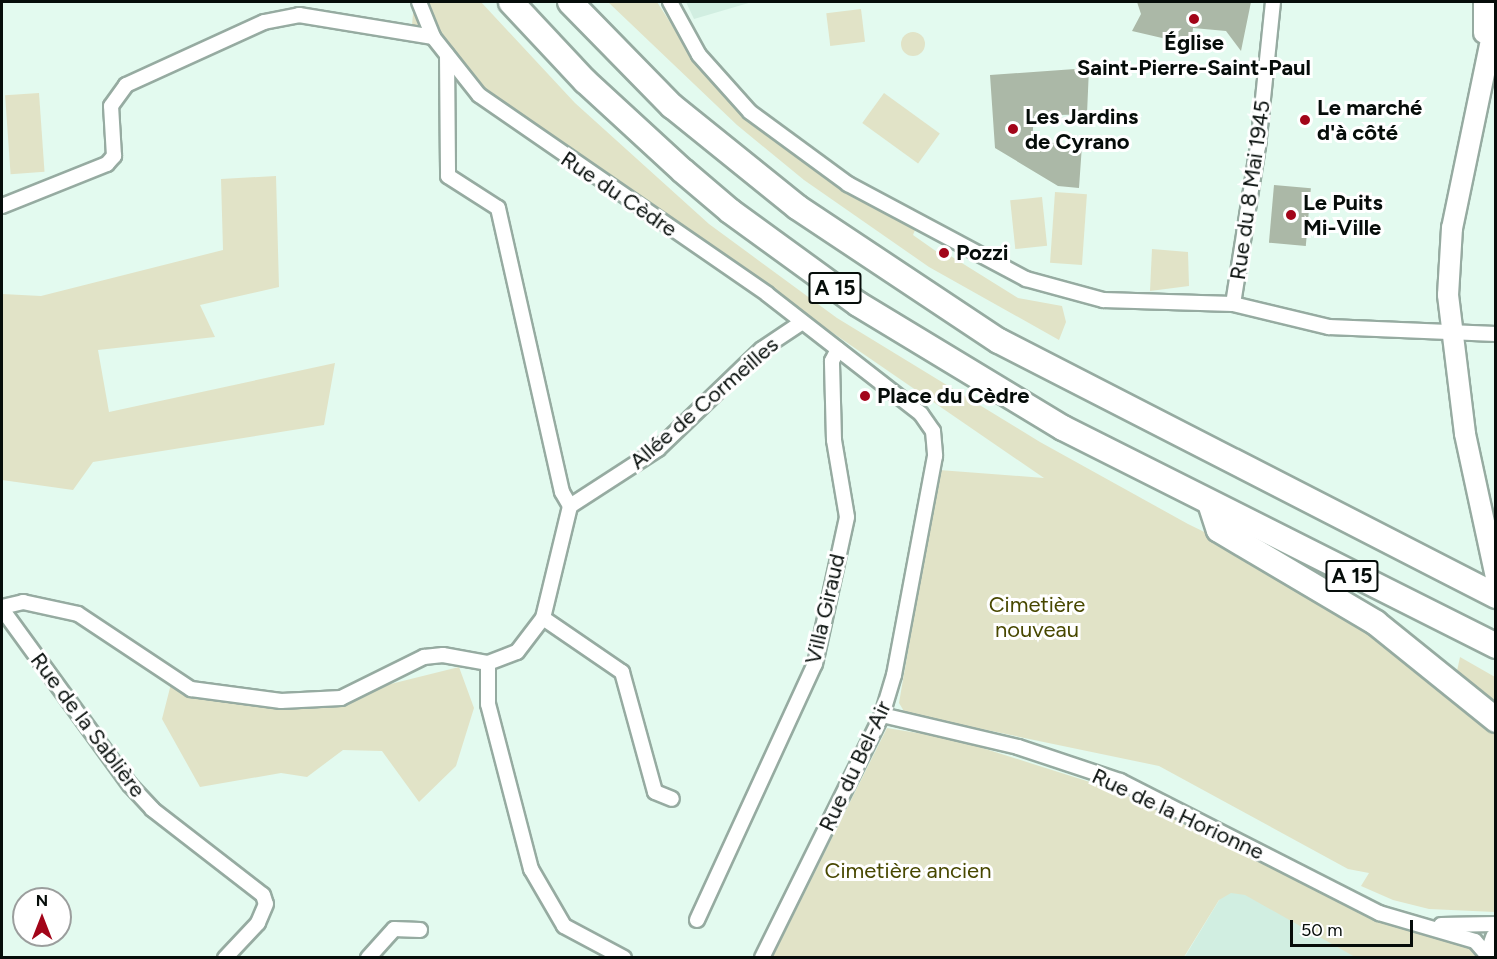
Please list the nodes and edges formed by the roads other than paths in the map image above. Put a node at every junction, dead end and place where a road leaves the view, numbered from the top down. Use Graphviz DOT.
graph roads {
  1 [pos="419,2"];
  2 [pos="511,2"];
  3 [pos="570,2"];
  4 [pos="670,2"];
  5 [pos="1273,2"];
  6 [pos="1484,2"];
  7 [pos="1496,16"];
  8 [pos="433,37"];
  9 [pos="447,55"];
  10 [pos="1484,81"];
  11 [pos="2,206"];
  12 [pos="1233,304"];
  13 [pos="801,323"];
  14 [pos="1450,333"];
  15 [pos="1496,334"];
  16 [pos="838,349"];
  17 [pos="1210,503"];
  18 [pos="570,506"];
  19 [pos="1488,515"];
  20 [pos="1496,577"];
  21 [pos="1496,596"];
  22 [pos="2,608"];
  23 [pos="543,618"];
  24 [pos="1496,646"];
  25 [pos="488,663"];
  26 [pos="882,715"];
  27 [pos="1496,720"];
  28 [pos="672,799"];
  29 [pos="697,920"];
  30 [pos="1496,924"];
  31 [pos="1430,925"];
  32 [pos="420,930"];
  33 [pos="1496,938"];
  34 [pos="225,957"];
  35 [pos="368,957"];
  36 [pos="624,957"];
  37 [pos="762,957"];
  38 [pos="1489,957"];
  1 -- 8 [label="street, Rue du Cèdre"];
  2 -- 17 [label="highway, A 15"];
  3 -- 21 [label="highway, A 15"];
  4 -- 12 [label="street"];
  5 -- 12 [label="street, Rue du 8 Mai 1945"];
  6 -- 10 [label="main road"];
  7 -- 10 [label="main road"];
  8 -- 9 [label="street, Rue du Cèdre"];
  8 -- 11 [label="street"];
  9 -- 13 [label="street, Rue du Cèdre"];
  9 -- 18 [label="street"];
  10 -- 14 [label="main road"];
  12 -- 14 [label="street"];
  13 -- 16 [label="street"];
  13 -- 18 [label="street, Allée de Cormeilles"];
  14 -- 15 [label="street"];
  14 -- 19 [label="main road"];
  16 -- 26 [label="street, Rue du Bel-Air"];
  16 -- 29 [label="street, Villa Giraud"];
  17 -- 24 [label="highway, A 15"];
  17 -- 27 [label="highway"];
  18 -- 23 [label="street"];
  19 -- 20 [label="main road"];
  22 -- 25 [label="street"];
  22 -- 34 [label="street, Rue de la Sablière"];
  23 -- 25 [label="street"];
  23 -- 28 [label="street"];
  25 -- 36 [label="street"];
  26 -- 31 [label="street, Rue de la Horionne"];
  26 -- 37 [label="street, Rue du Bel-Air"];
  30 -- 31 [label="street, Rue de la Horionne"];
  31 -- 38 [label="street, Rue de la Horionne"];
  32 -- 35 [label="street"];
  33 -- 38 [label="main road"];
}
